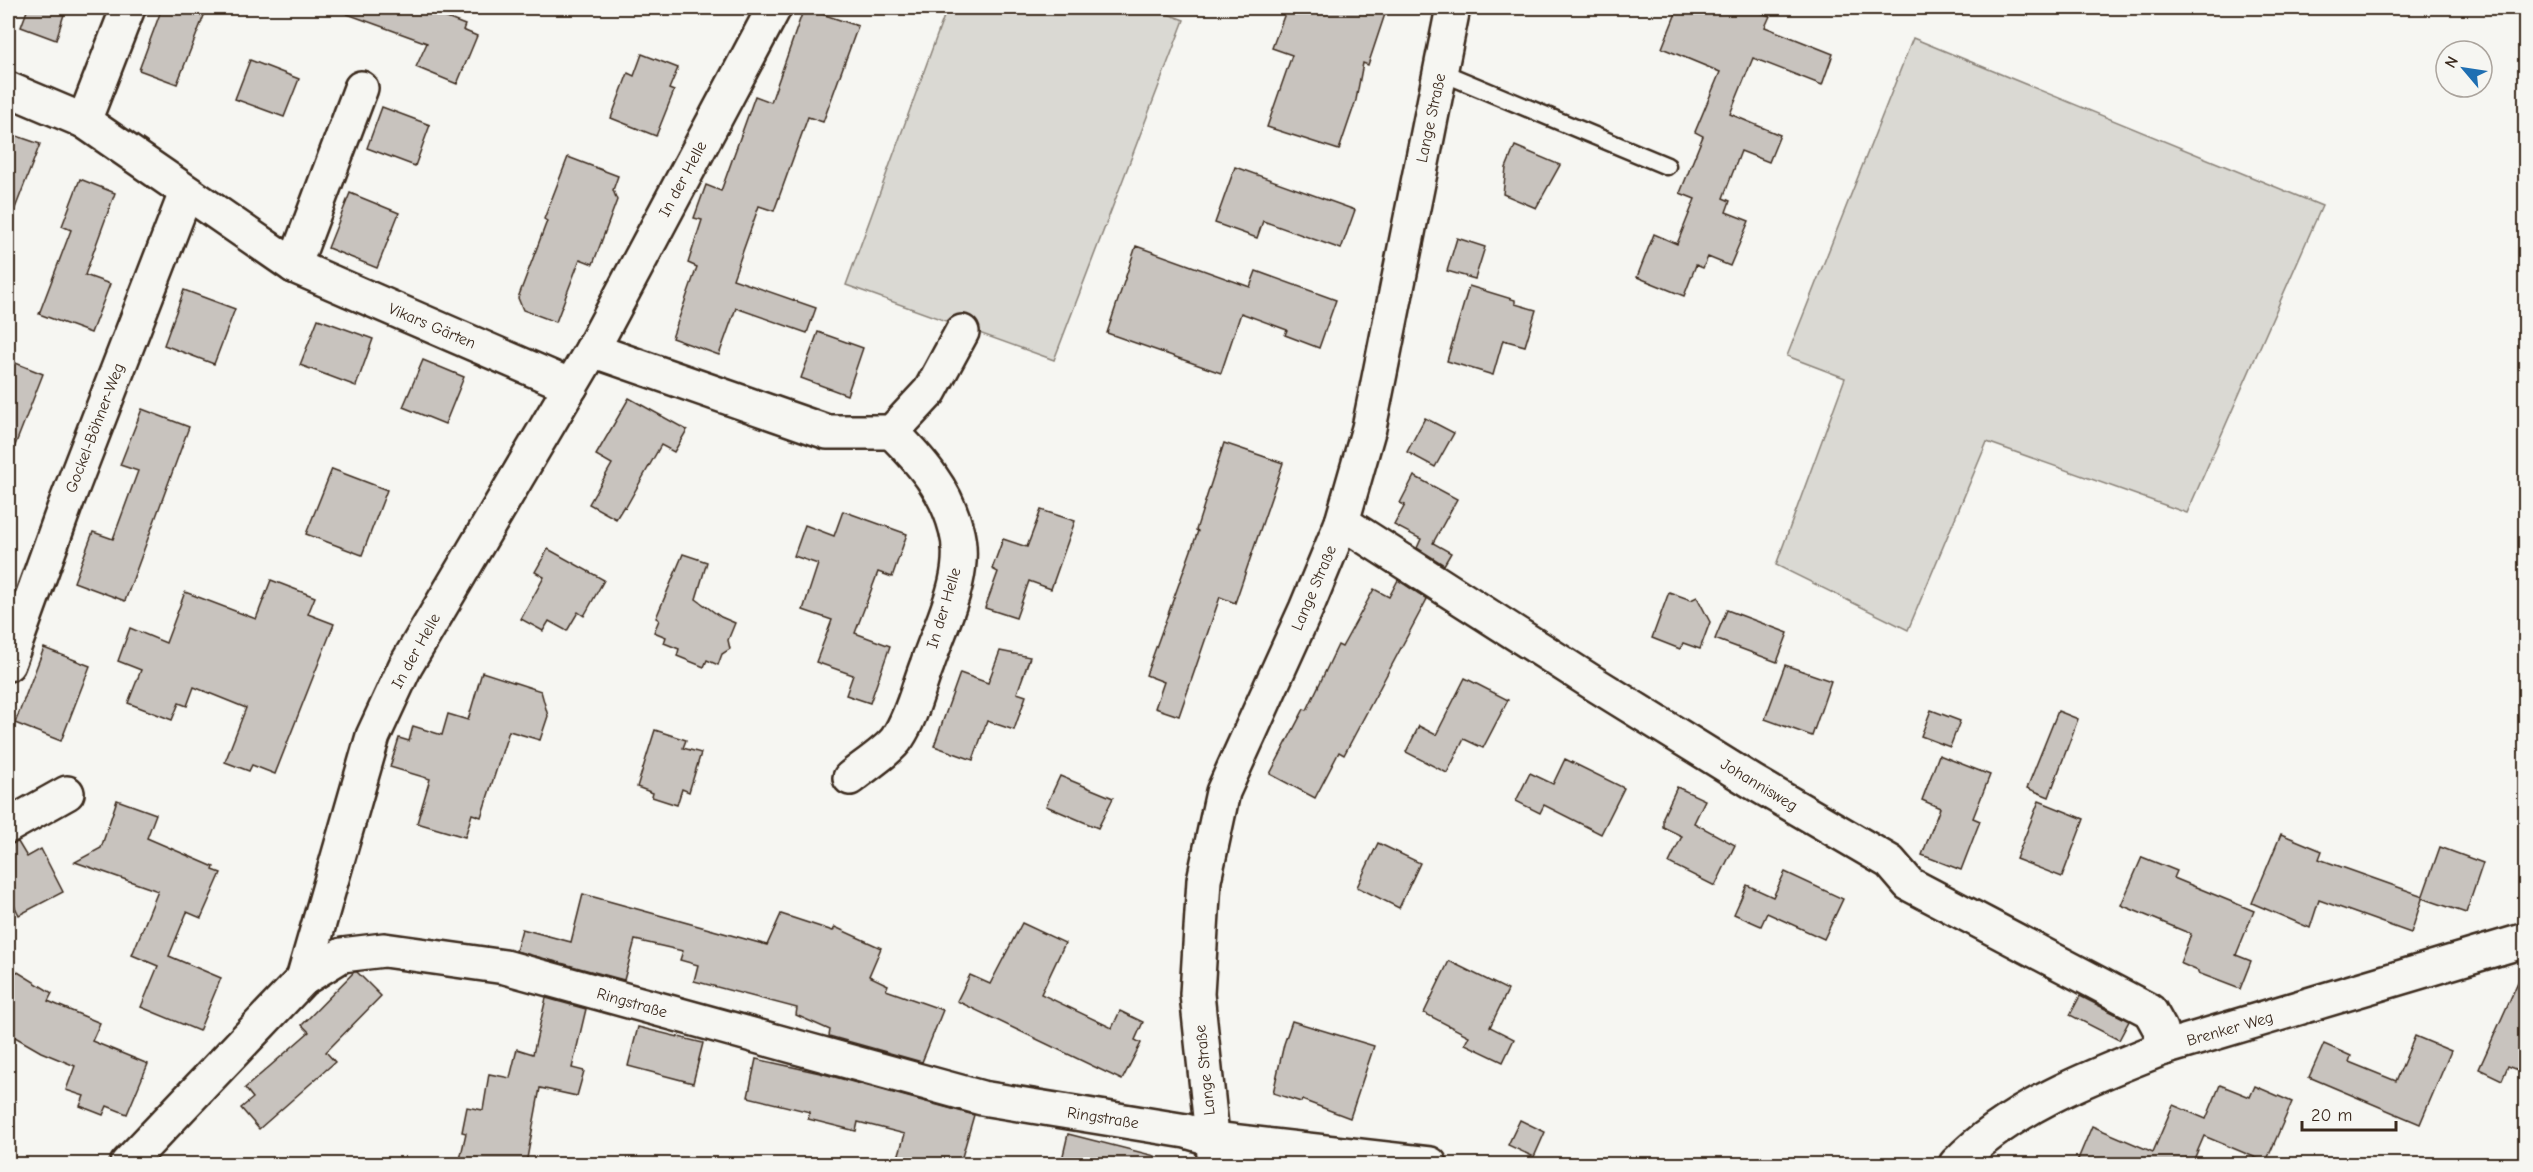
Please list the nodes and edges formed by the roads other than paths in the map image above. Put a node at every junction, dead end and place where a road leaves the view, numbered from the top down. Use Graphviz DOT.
graph roads {
  1 [pos="128,8"];
  2 [pos="774,8"];
  3 [pos="1453,8"];
  4 [pos="1441,72"];
  5 [pos="361,88"];
  6 [pos="8,89"];
  7 [pos="84,121"];
  8 [pos="1667,166"];
  9 [pos="186,194"];
  10 [pos="294,267"];
  11 [pos="962,332"];
  12 [pos="592,350"];
  13 [pos="571,386"];
  14 [pos="892,432"];
  15 [pos="1342,522"];
  16 [pos="8,664"];
  17 [pos="850,778"];
  18 [pos="67,793"];
  19 [pos="8,826"];
  20 [pos="2526,940"];
  21 [pos="303,979"];
  22 [pos="2164,1048"];
  23 [pos="1214,1152"];
  24 [pos="127,1164"];
  25 [pos="1430,1164"];
  26 [pos="1956,1164"];
  1 -- 7 [label="street"];
  2 -- 12 [label="street, In der Helle"];
  3 -- 4 [label="street, Lange Straße"];
  4 -- 8 [label="lane"];
  4 -- 15 [label="street, Lange Straße"];
  5 -- 10 [label="street"];
  6 -- 7 [label="street, Vikars Gärten"];
  7 -- 9 [label="street, Vikars Gärten"];
  9 -- 10 [label="street, Vikars Gärten"];
  9 -- 16 [label="street, Gockel-Böhner-Weg"];
  10 -- 13 [label="street, Vikars Gärten"];
  11 -- 14 [label="street"];
  12 -- 13 [label="street, In der Helle"];
  12 -- 14 [label="street"];
  13 -- 21 [label="street, In der Helle"];
  14 -- 17 [label="street, In der Helle"];
  15 -- 22 [label="street, Johannisweg"];
  15 -- 23 [label="street, Lange Straße"];
  18 -- 19 [label="street"];
  20 -- 22 [label="street, Brenker Weg"];
  21 -- 23 [label="street, Ringstraße"];
  21 -- 24 [label="street, Ringstraße"];
  22 -- 26 [label="street, Brenker Weg"];
  23 -- 25 [label="street, Ringstraße"];
}
